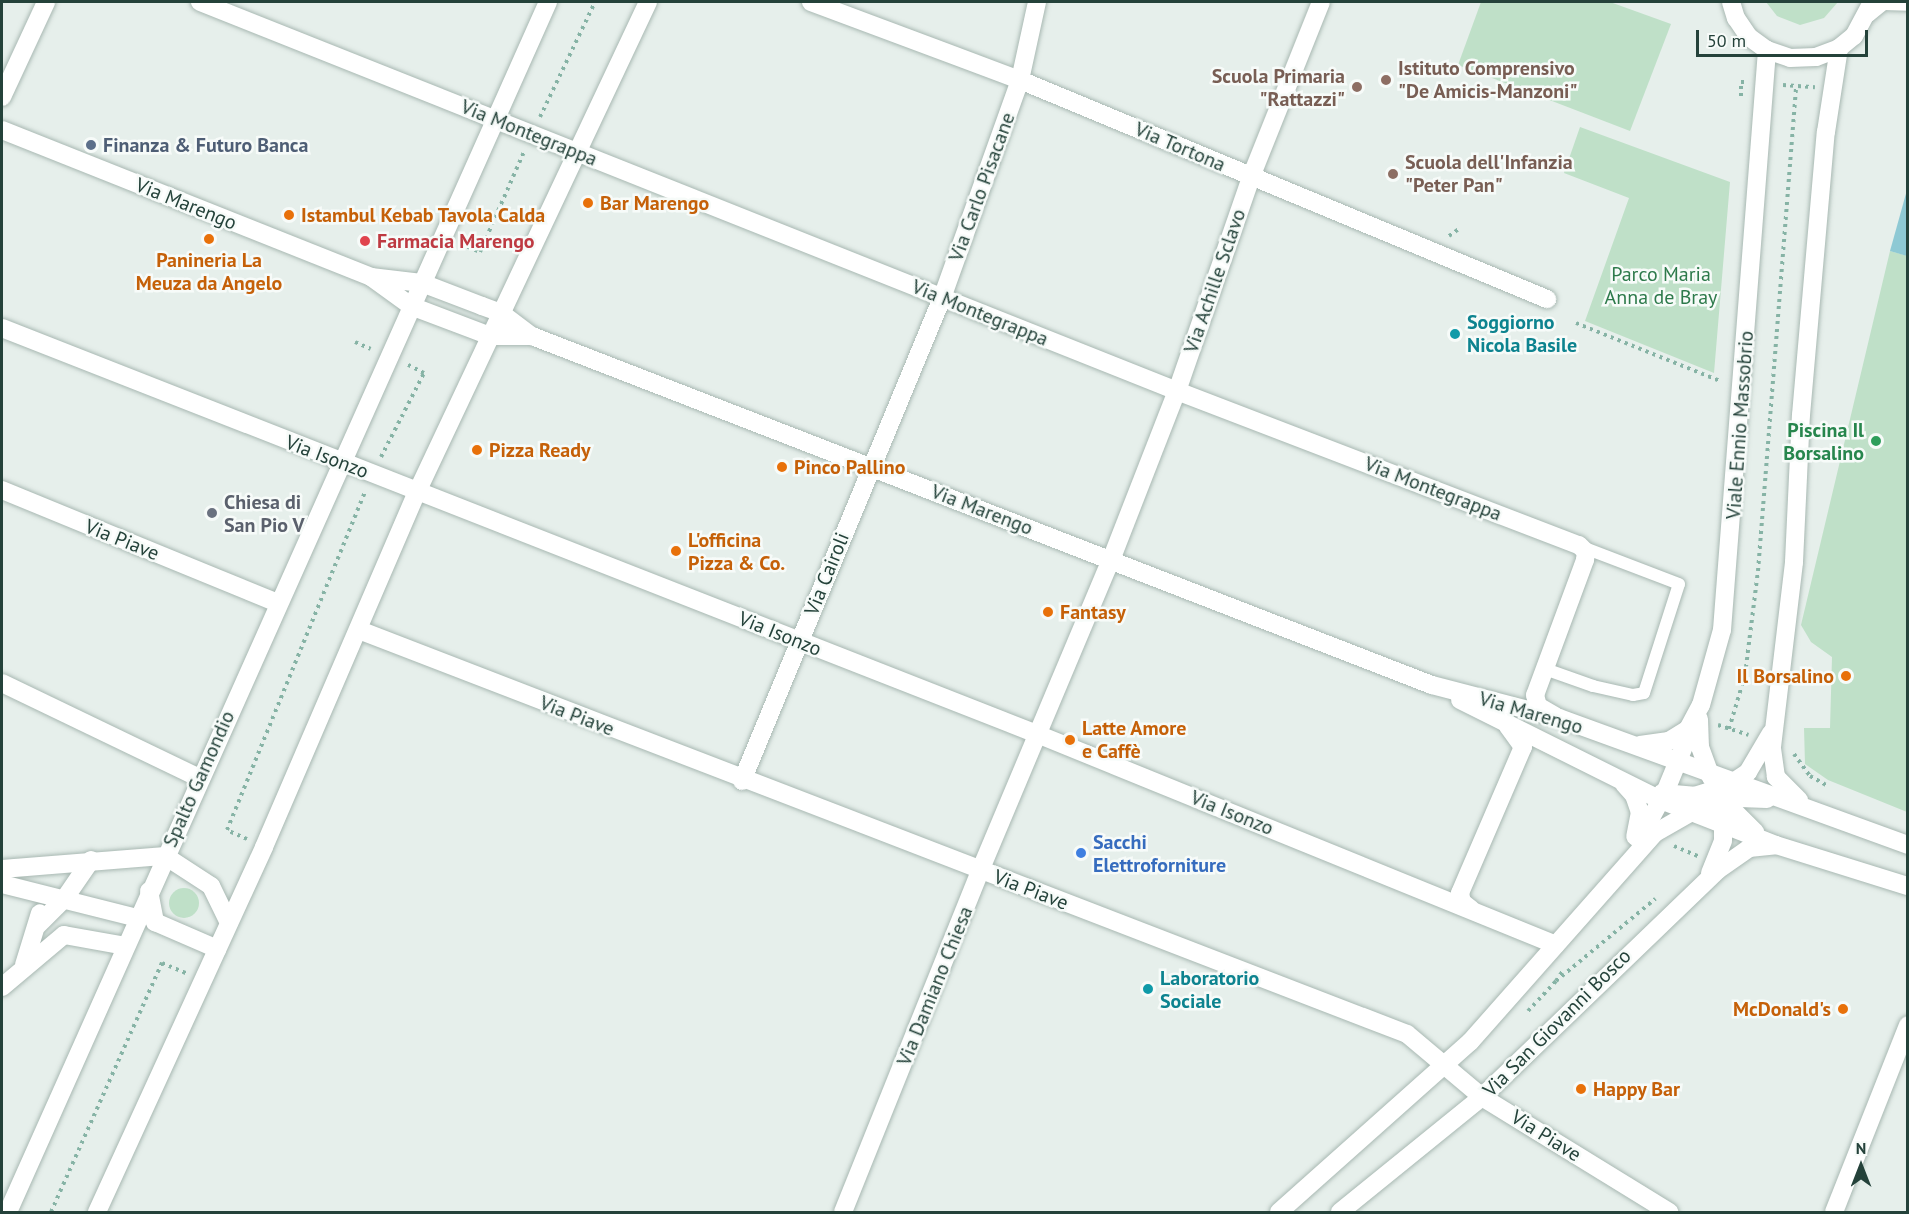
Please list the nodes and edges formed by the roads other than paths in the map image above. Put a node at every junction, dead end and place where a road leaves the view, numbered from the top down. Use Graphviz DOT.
graph roads {
  1 [pos="46,2"];
  2 [pos="200,2"];
  3 [pos="548,2"];
  4 [pos="648,2"];
  5 [pos="811,2"];
  6 [pos="1037,2"];
  7 [pos="1321,2"];
  8 [pos="1731,2"];
  9 [pos="1873,2"];
  10 [pos="1908,4"];
  11 [pos="1866,20"];
  12 [pos="1839,48"];
  13 [pos="1767,50"];
  14 [pos="1020,80"];
  15 [pos="2,97"];
  16 [pos="494,120"];
  17 [pos="2,130"];
  18 [pos="576,153"];
  19 [pos="1251,177"];
  20 [pos="371,277"];
  21 [pos="422,283"];
  22 [pos="942,298"];
  23 [pos="1547,299"];
  24 [pos="411,306"];
  25 [pos="501,313"];
  26 [pos="2,328"];
  27 [pos="490,336"];
  28 [pos="532,336"];
  29 [pos="1177,391"];
  30 [pos="340,463"];
  31 [pos="871,467"];
  32 [pos="2,490"];
  33 [pos="418,490"];
  34 [pos="1582,547"];
  35 [pos="1111,560"];
  36 [pos="277,603"];
  37 [pos="358,630"];
  38 [pos="800,642"];
  39 [pos="1545,669"];
  40 [pos="2,683"];
  41 [pos="1432,685"];
  42 [pos="1700,712"];
  43 [pos="1559,718"];
  44 [pos="1508,726"];
  45 [pos="1037,734"];
  46 [pos="1770,735"];
  47 [pos="1628,744"];
  48 [pos="1683,764"];
  49 [pos="1709,773"];
  50 [pos="1612,776"];
  51 [pos="199,778"];
  52 [pos="742,781"];
  53 [pos="1722,793"];
  54 [pos="1754,793"];
  55 [pos="1663,797"];
  56 [pos="1812,808"];
  57 [pos="1690,811"];
  58 [pos="1735,825"];
  59 [pos="1776,845"];
  60 [pos="1908,845"];
  61 [pos="165,856"];
  62 [pos="91,860"];
  63 [pos="1705,867"];
  64 [pos="2,869"];
  65 [pos="980,871"];
  66 [pos="2,884"];
  67 [pos="1908,886"];
  68 [pos="29,890"];
  69 [pos="1602,893"];
  70 [pos="65,898"];
  71 [pos="1471,909"];
  72 [pos="146,920"];
  73 [pos="229,923"];
  74 [pos="38,925"];
  75 [pos="1556,945"];
  76 [pos="125,946"];
  77 [pos="218,949"];
  78 [pos="24,965"];
  79 [pos="2,987"];
  80 [pos="1908,1025"];
  81 [pos="1442,1067"];
  82 [pos="1482,1097"];
  83 [pos="8,1212"];
  84 [pos="97,1212"];
  85 [pos="843,1212"];
  86 [pos="1279,1212"];
  87 [pos="1340,1212"];
  88 [pos="1669,1212"];
  89 [pos="1834,1212"];
  1 -- 15 [label="street"];
  2 -- 16 [label="street, Via Montegrappa"];
  3 -- 16 [label="street"];
  4 -- 18 [label="street"];
  5 -- 14 [label="street, Via Tortona"];
  6 -- 14 [label="street, Via Carlo Pisacane"];
  7 -- 19 [label="street, Via Achille Sclavo"];
  8 -- 13 [label="street"];
  9 -- 11 [label="street"];
  10 -- 11 [label="lane"];
  11 -- 12 [label="street"];
  12 -- 13 [label="street"];
  12 -- 46 [label="street"];
  13 -- 42 [label="street, Viale Ennio Massobrio"];
  14 -- 19 [label="street, Via Tortona"];
  14 -- 22 [label="street, Via Carlo Pisacane"];
  16 -- 18 [label="street, Via Montegrappa"];
  16 -- 21 [label="street, Spalto Gamondio"];
  17 -- 20 [label="street, Via Marengo"];
  18 -- 22 [label="street, Via Montegrappa"];
  18 -- 25 [label="street"];
  19 -- 23 [label="street, Via Tortona"];
  19 -- 29 [label="street, Via Achille Sclavo"];
  20 -- 21 [label="street"];
  20 -- 24 [label="street"];
  21 -- 24 [label="street, Spalto Gamondio"];
  21 -- 25 [label="street"];
  22 -- 29 [label="street, Via Montegrappa"];
  22 -- 31 [label="street, Via Carlo Pisacane"];
  24 -- 27 [label="street"];
  24 -- 30 [label="street, Spalto Gamondio"];
  25 -- 27 [label="street"];
  25 -- 28 [label="street"];
  26 -- 30 [label="street, Via Isonzo"];
  27 -- 28 [label="street"];
  27 -- 33 [label="street"];
  28 -- 31 [label="street, Via Marengo"];
  29 -- 34 [label="street, Via Montegrappa"];
  29 -- 35 [label="street, Via Achille Sclavo"];
  30 -- 33 [label="street, Via Isonzo"];
  30 -- 36 [label="street, Spalto Gamondio"];
  31 -- 35 [label="street, Via Marengo"];
  31 -- 38 [label="street, Via Cairoli"];
  32 -- 36 [label="street, Via Piave"];
  33 -- 37 [label="street"];
  33 -- 38 [label="street, Via Isonzo"];
  34 -- 39 [label="street"];
  34 -- 39 [label="lane"];
  35 -- 41 [label="street, Via Marengo"];
  35 -- 45 [label="street, Via Damiano Chiesa"];
  36 -- 51 [label="street, Spalto Gamondio"];
  37 -- 52 [label="street, Via Piave"];
  37 -- 73 [label="street"];
  38 -- 45 [label="street, Via Isonzo"];
  38 -- 52 [label="street, Via Cairoli"];
  39 -- 43 [label="street"];
  40 -- 51 [label="street"];
  41 -- 43 [label="street, Via Marengo"];
  41 -- 44 [label="street, Via Marengo"];
  42 -- 47 [label="street, Viale Ennio Massobrio"];
  42 -- 48 [label="street"];
  42 -- 49 [label="street"];
  43 -- 47 [label="street, Via Marengo"];
  44 -- 50 [label="street, Via Marengo"];
  44 -- 71 [label="street"];
  45 -- 65 [label="street, Via Damiano Chiesa"];
  45 -- 71 [label="street, Via Isonzo"];
  46 -- 53 [label="street"];
  46 -- 54 [label="street"];
  46 -- 56 [label="street"];
  47 -- 48 [label="street, Via Marengo"];
  48 -- 49 [label="street, Via Marengo"];
  48 -- 53 [label="street"];
  48 -- 55 [label="street"];
  49 -- 53 [label="street"];
  50 -- 55 [label="street, Via Marengo"];
  50 -- 69 [label="street"];
  51 -- 61 [label="street, Spalto Gamondio"];
  52 -- 65 [label="street, Via Piave"];
  53 -- 54 [label="street"];
  53 -- 55 [label="street"];
  53 -- 57 [label="street"];
  53 -- 58 [label="street"];
  54 -- 56 [label="street"];
  54 -- 58 [label="street"];
  55 -- 57 [label="street, Via Marengo"];
  55 -- 69 [label="street"];
  56 -- 60 [label="street"];
  57 -- 58 [label="street, Via Marengo"];
  57 -- 69 [label="street"];
  58 -- 59 [label="street, Via Marengo"];
  58 -- 63 [label="street"];
  59 -- 63 [label="street, Via San Giovanni Bosco"];
  59 -- 67 [label="street, Via Marengo"];
  61 -- 62 [label="street"];
  61 -- 72 [label="street, Spalto Gamondio"];
  61 -- 73 [label="street"];
  62 -- 64 [label="street"];
  62 -- 70 [label="street"];
  63 -- 82 [label="street, Via San Giovanni Bosco"];
  65 -- 81 [label="street, Via Piave"];
  65 -- 85 [label="street, Via Damiano Chiesa"];
  66 -- 68 [label="street"];
  68 -- 70 [label="street"];
  68 -- 74 [label="street"];
  69 -- 75 [label="street"];
  70 -- 72 [label="street"];
  70 -- 74 [label="street"];
  71 -- 75 [label="street, Via Isonzo"];
  72 -- 76 [label="street, Spalto Gamondio"];
  72 -- 77 [label="street"];
  73 -- 77 [label="street"];
  74 -- 78 [label="street"];
  75 -- 81 [label="street"];
  76 -- 78 [label="street"];
  76 -- 83 [label="street, Spalto Gamondio"];
  77 -- 84 [label="street"];
  78 -- 79 [label="street"];
  80 -- 89 [label="street"];
  81 -- 82 [label="street, Via Piave"];
  81 -- 86 [label="street"];
  82 -- 87 [label="street, Via San Giovanni Bosco"];
  82 -- 88 [label="street, Via Piave"];
}
